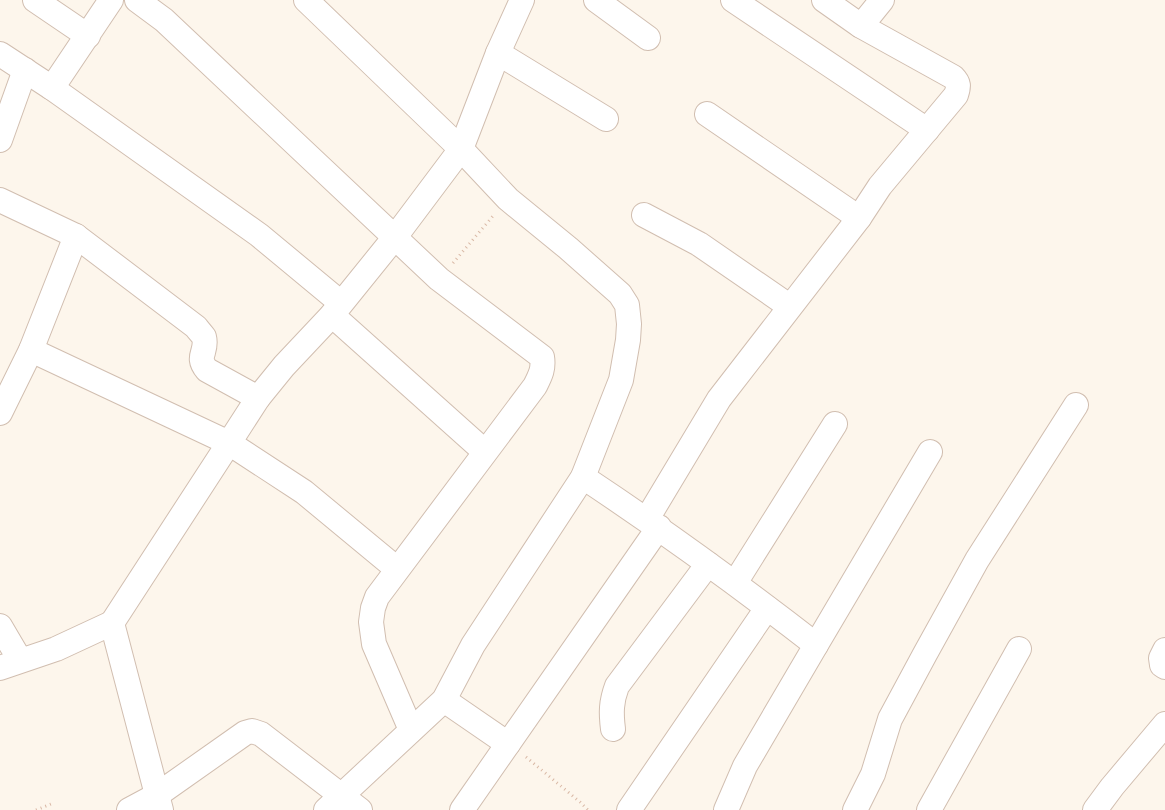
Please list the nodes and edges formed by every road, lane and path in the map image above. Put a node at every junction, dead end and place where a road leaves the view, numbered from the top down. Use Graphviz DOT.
graph roads {
  1 [pos="35,0"];
  2 [pos="111,0"];
  3 [pos="137,0"];
  4 [pos="306,0"];
  5 [pos="522,0"];
  6 [pos="596,0"];
  7 [pos="824,0"];
  8 [pos="882,0"];
  9 [pos="737,1"];
  10 [pos="861,26"];
  11 [pos="88,36"];
  12 [pos="648,38"];
  13 [pos="498,53"];
  14 [pos="0,54"];
  15 [pos="25,70"];
  16 [pos="52,88"];
  17 [pos="707,114"];
  18 [pos="606,119"];
  19 [pos="927,130"];
  20 [pos="0,140"];
  21 [pos="461,149"];
  22 [pos="508,199"];
  23 [pos="0,200"];
  24 [pos="644,215"];
  25 [pos="860,218"];
  26 [pos="76,236"];
  27 [pos="395,237"];
  28 [pos="439,279"];
  29 [pos="789,306"];
  30 [pos="337,309"];
  31 [pos="31,350"];
  32 [pos="258,398"];
  33 [pos="1076,405"];
  34 [pos="0,413"];
  35 [pos="835,424"];
  36 [pos="228,443"];
  37 [pos="484,451"];
  38 [pos="930,452"];
  39 [pos="583,477"];
  40 [pos="653,523"];
  41 [pos="708,564"];
  42 [pos="397,568"];
  43 [pos="735,583"];
  44 [pos="767,608"];
  45 [pos="112,623"];
  46 [pos="0,626"];
  47 [pos="816,645"];
  48 [pos="1019,649"];
  49 [pos="1165,650"];
  50 [pos="10,664"];
  51 [pos="1165,667"];
  52 [pos="444,700"];
  53 [pos="1165,724"];
  54 [pos="613,729"];
  55 [pos="411,730"];
  56 [pos="508,744"];
  57 [pos="159,802"];
  58 [pos="333,803"];
  59 [pos="51,804"];
  60 [pos="36,810"];
  61 [pos="129,810"];
  62 [pos="360,810"];
  63 [pos="462,810"];
  64 [pos="588,810"];
  65 [pos="629,810"];
  66 [pos="726,810"];
  67 [pos="855,810"];
  68 [pos="929,810"];
  69 [pos="1095,810"];
  1 -- 11 [label="street"];
  2 -- 11 [label="street"];
  3 -- 27 [label="street"];
  4 -- 21 [label="street"];
  5 -- 13 [label="street"];
  6 -- 12 [label="street"];
  7 -- 10 [label="street"];
  8 -- 10 [label="street"];
  9 -- 19 [label="street"];
  10 -- 19 [label="street"];
  11 -- 16 [label="street"];
  13 -- 18 [label="street"];
  13 -- 21 [label="street"];
  14 -- 15 [label="street"];
  15 -- 16 [label="street"];
  15 -- 20 [label="street"];
  16 -- 30 [label="street"];
  17 -- 25 [label="street"];
  19 -- 25 [label="street"];
  21 -- 22 [label="street"];
  21 -- 27 [label="street"];
  22 -- 28 [label="path"];
  22 -- 39 [label="street"];
  23 -- 26 [label="street"];
  24 -- 29 [label="street"];
  25 -- 29 [label="street"];
  26 -- 31 [label="street"];
  26 -- 32 [label="street"];
  27 -- 28 [label="street"];
  27 -- 30 [label="street"];
  28 -- 37 [label="street"];
  29 -- 40 [label="street"];
  30 -- 32 [label="street"];
  30 -- 37 [label="street"];
  31 -- 34 [label="street"];
  31 -- 36 [label="street"];
  32 -- 36 [label="street"];
  33 -- 67 [label="street"];
  35 -- 43 [label="street"];
  36 -- 42 [label="street"];
  36 -- 45 [label="street"];
  37 -- 42 [label="street"];
  38 -- 47 [label="street"];
  39 -- 40 [label="street"];
  39 -- 52 [label="street"];
  40 -- 41 [label="street"];
  40 -- 56 [label="street"];
  41 -- 43 [label="street"];
  41 -- 54 [label="street"];
  42 -- 55 [label="street"];
  43 -- 44 [label="street"];
  44 -- 47 [label="street"];
  44 -- 65 [label="street"];
  45 -- 50 [label="street"];
  45 -- 57 [label="street"];
  46 -- 50 [label="street"];
  47 -- 66 [label="street"];
  48 -- 68 [label="street"];
  49 -- 51 [label="street"];
  52 -- 55 [label="street"];
  52 -- 56 [label="street"];
  53 -- 69 [label="street"];
  55 -- 58 [label="street"];
  56 -- 63 [label="street"];
  56 -- 64 [label="path"];
  57 -- 58 [label="street"];
  57 -- 61 [label="street"];
  58 -- 62 [label="street"];
  59 -- 60 [label="path"];
}
